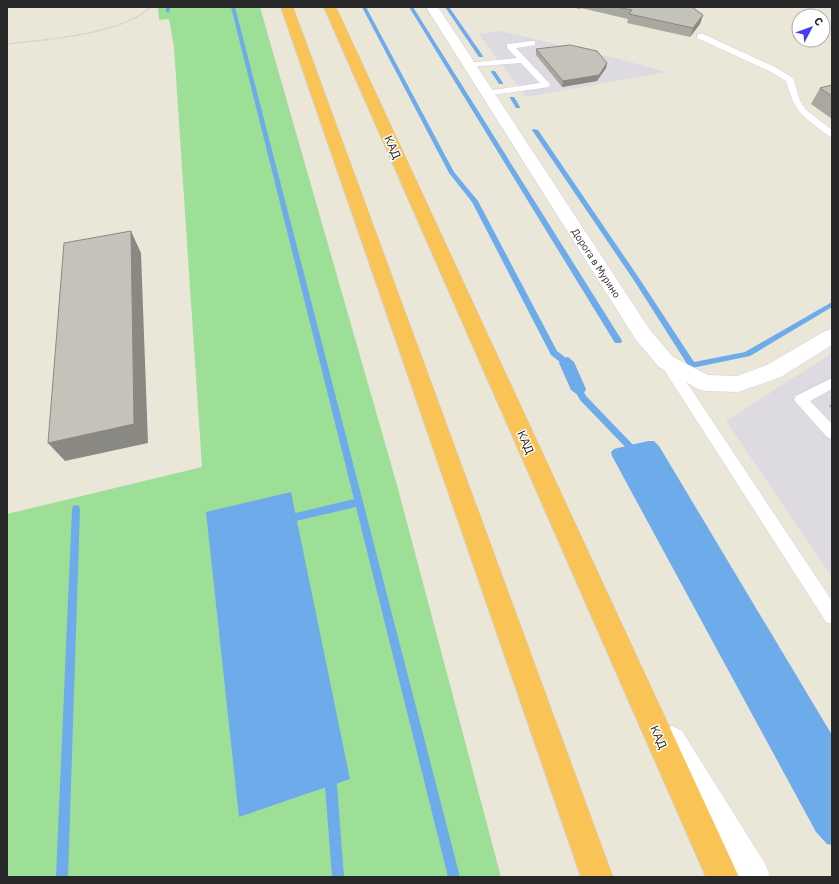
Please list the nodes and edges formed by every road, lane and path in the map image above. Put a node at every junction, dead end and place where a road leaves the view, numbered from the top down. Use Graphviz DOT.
graph roads {
  1 [pos="151,7"];
  2 [pos="287,7"];
  3 [pos="330,7"];
  4 [pos="432,7"];
  5 [pos="700,36"];
  6 [pos="532,43"];
  7 [pos="7,44"];
  8 [pos="523,60"];
  9 [pos="470,65"];
  10 [pos="487,94"];
  11 [pos="832,134"];
  12 [pos="832,336"];
  13 [pos="666,362"];
  14 [pos="832,383"];
  15 [pos="832,433"];
  16 [pos="832,616"];
  17 [pos="624,660"];
  18 [pos="597,877"];
  19 [pos="723,877"];
  20 [pos="754,877"];
  1 -- 7 [label="path"];
  2 -- 18 [label="highway"];
  3 -- 17 [label="highway, КАД"];
  4 -- 9 [label="street, Дорога в Мурино"];
  5 -- 11 [label="lane"];
  6 -- 8 [label="lane"];
  8 -- 9 [label="lane"];
  8 -- 10 [label="lane"];
  9 -- 10 [label="street, Дорога в Мурино"];
  10 -- 13 [label="street, Дорога в Мурино"];
  12 -- 13 [label="street, Дорога в Мурино"];
  13 -- 16 [label="lane"];
  14 -- 15 [label="lane"];
  17 -- 19 [label="highway, КАД"];
  17 -- 20 [label="street"];
}
